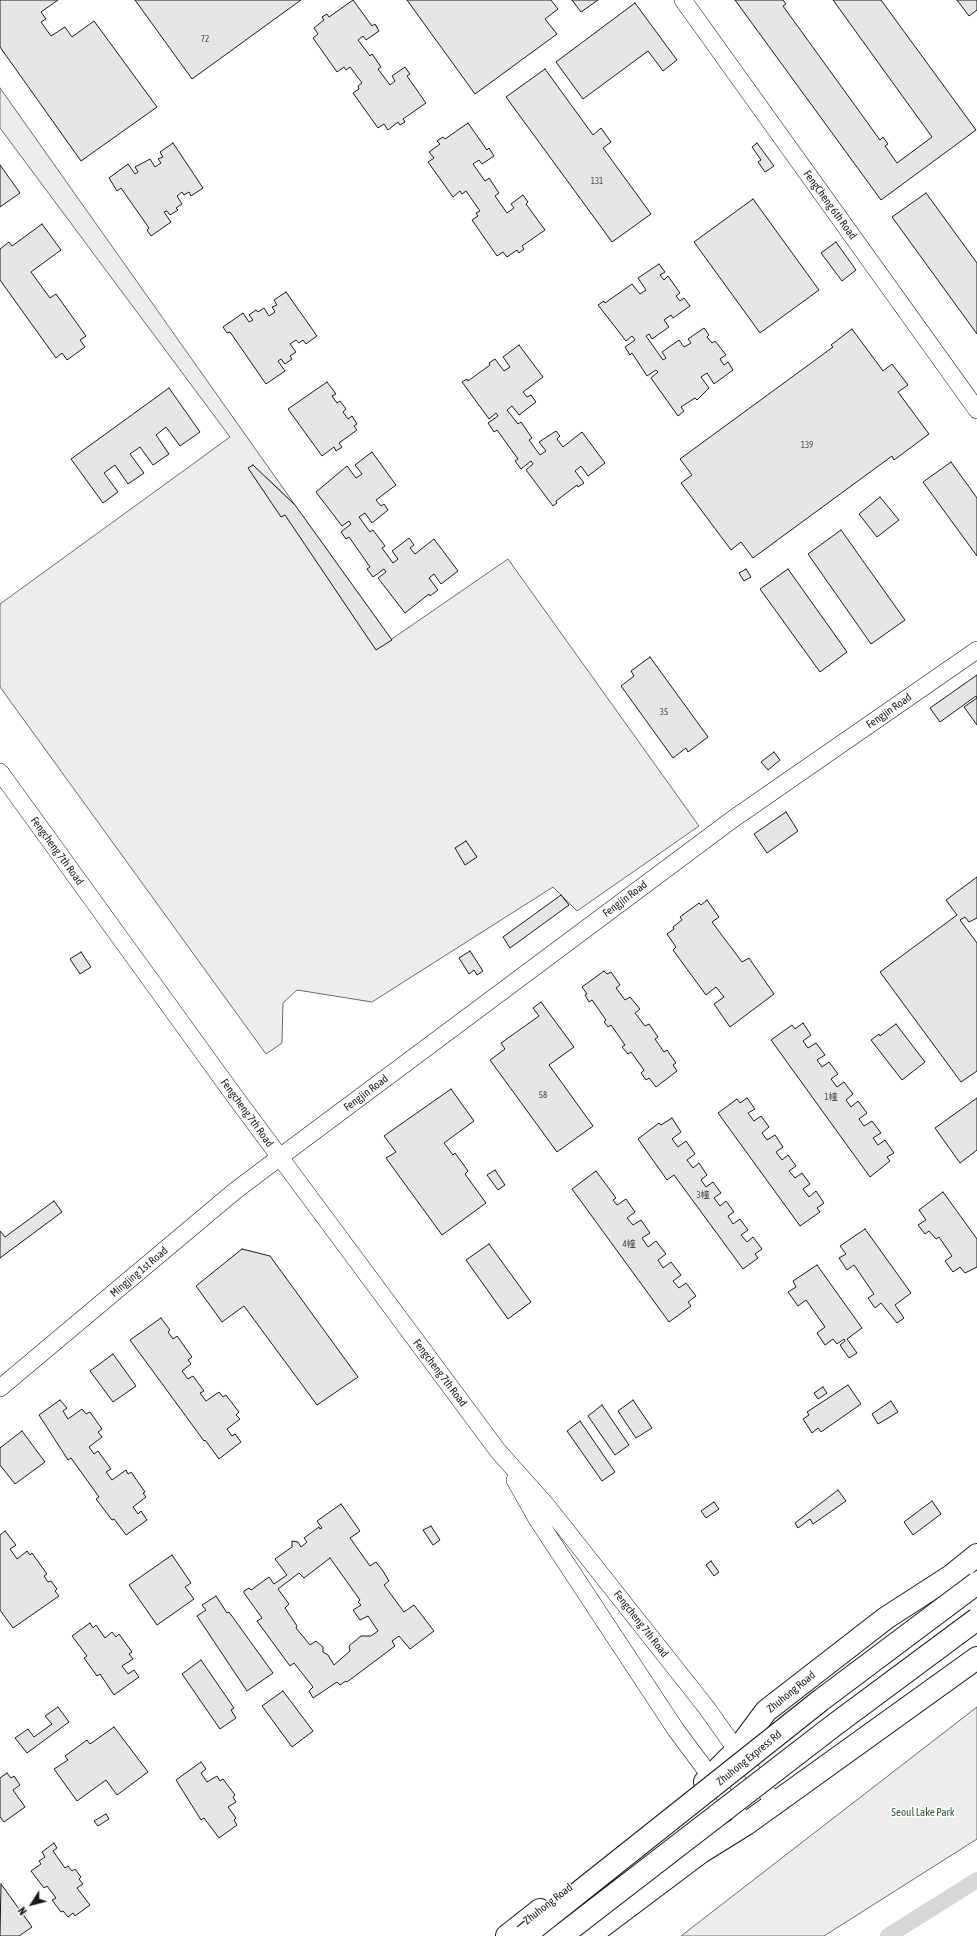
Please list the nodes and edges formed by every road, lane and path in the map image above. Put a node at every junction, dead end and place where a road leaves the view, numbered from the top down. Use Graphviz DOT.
graph roads {
  1 [pos="683,0"];
  2 [pos="977,410"];
  3 [pos="977,650"];
  4 [pos="0,772"];
  5 [pos="280,1157"];
  6 [pos="0,1388"];
  7 [pos="498,1451"];
  8 [pos="977,1555"];
  9 [pos="977,1583"];
  10 [pos="977,1619"];
  11 [pos="977,1658"];
  12 [pos="737,1750"];
  13 [pos="711,1777"];
  14 [pos="776,1804"];
  15 [pos="746,1824"];
  16 [pos="507,1936"];
  17 [pos="524,1936"];
  18 [pos="561,1936"];
  19 [pos="589,1936"];
  1 -- 2 [label="street, FengCheng 6th Road"];
  3 -- 5 [label="street, Fengjin Road"];
  4 -- 5 [label="street, Fengcheng 7th Road"];
  5 -- 6 [label="street, Mingjing 1st Road"];
  5 -- 7 [label="street, Fengcheng 7th Road"];
  7 -- 12 [label="street, Fengcheng 7th Road"];
  7 -- 13 [label="street, Fengcheng 7th Road"];
  8 -- 12 [label="main road, Zhuhong Road"];
  9 -- 17 [label="main road, Zhuhong Express Rd, bridge"];
  10 -- 18 [label="main road, bridge"];
  11 -- 14 [label="main road"];
  12 -- 13 [label="main road, Zhuhong Road"];
  12 -- 14 [label="street, Fengcheng 7th Road"];
  13 -- 15 [label="street, Fengcheng 7th Road"];
  13 -- 16 [label="main road, Zhuhong Road"];
  14 -- 15 [label="main road"];
  15 -- 19 [label="main road"];
}
